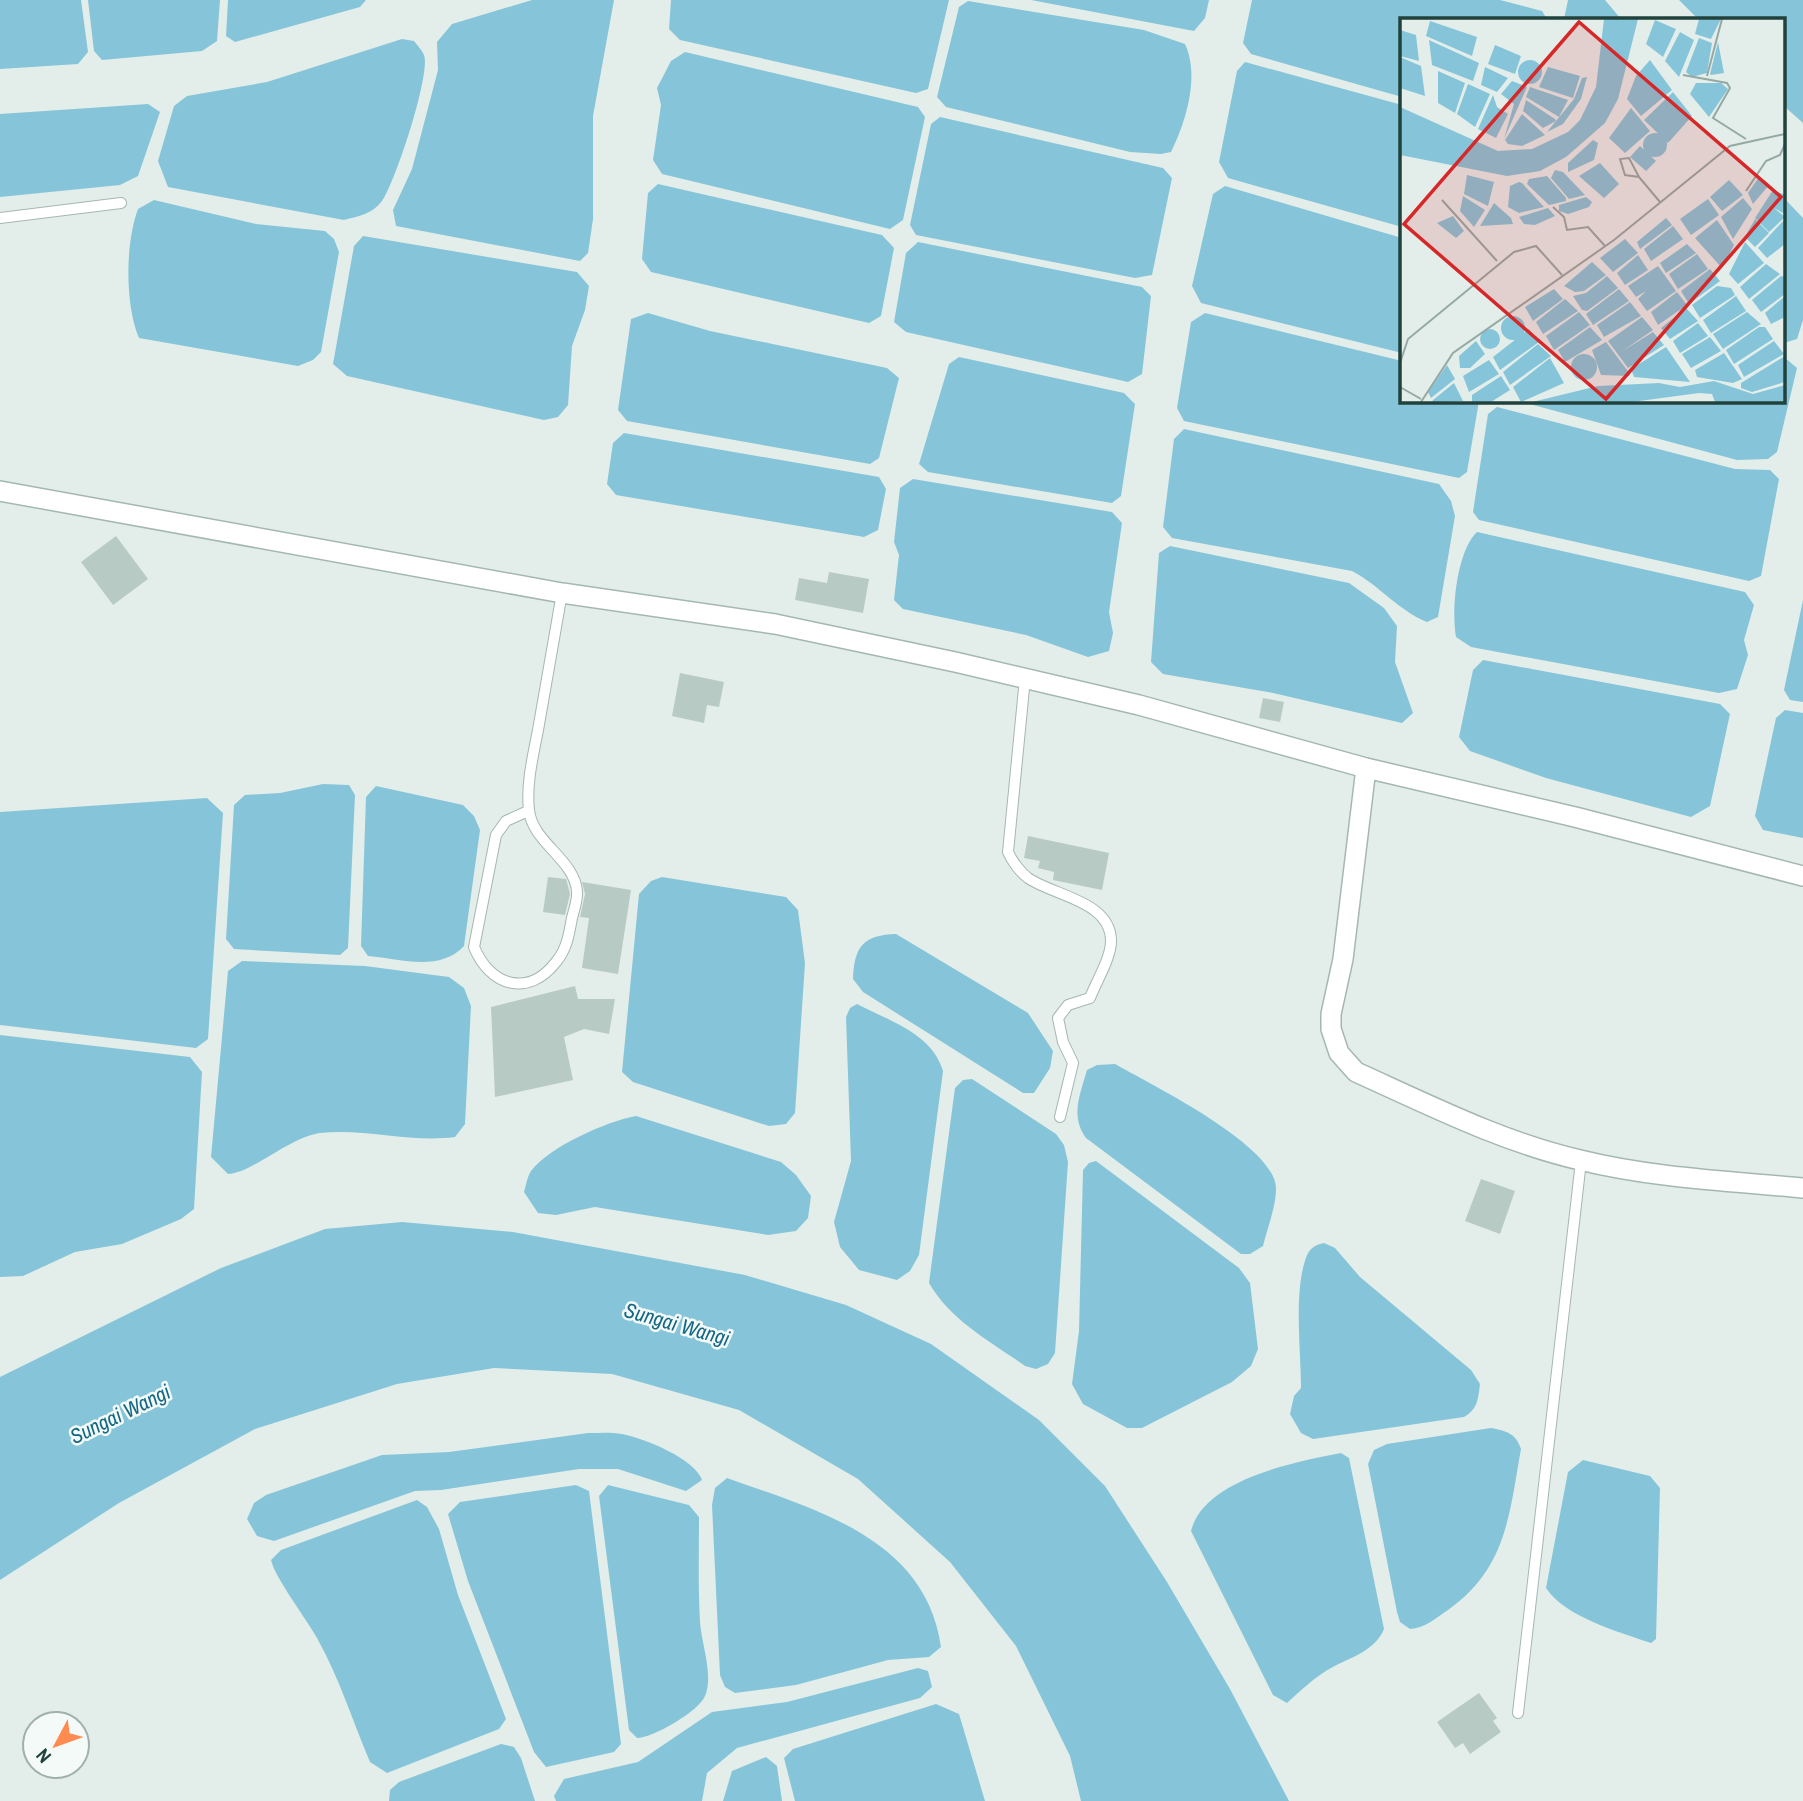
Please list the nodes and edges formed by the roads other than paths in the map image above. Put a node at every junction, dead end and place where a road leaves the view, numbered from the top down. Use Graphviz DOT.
graph roads {
  1 [pos="121,202"];
  2 [pos="0,218"];
  3 [pos="0,491"];
  4 [pos="562,593"];
  5 [pos="1025,678"];
  6 [pos="1366,768"];
  7 [pos="528,811"];
  8 [pos="1803,876"];
  9 [pos="1060,1117"];
  10 [pos="1581,1161"];
  11 [pos="1803,1188"];
  12 [pos="1518,1713"];
  1 -- 2 [label="lane"];
  3 -- 4 [label="street"];
  4 -- 5 [label="street"];
  4 -- 7 [label="lane"];
  5 -- 6 [label="street"];
  5 -- 9 [label="lane"];
  6 -- 8 [label="street"];
  6 -- 10 [label="street"];
  7 -- 7 [label="lane"];
  10 -- 11 [label="street"];
  10 -- 12 [label="lane"];
}
